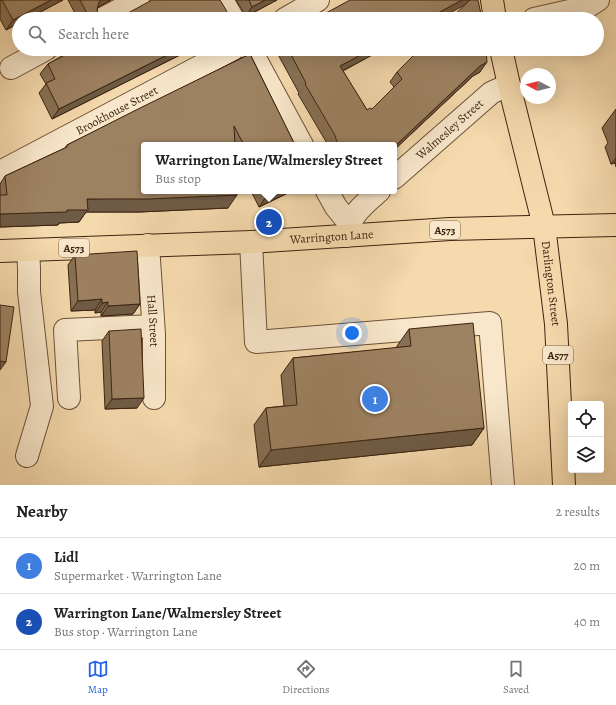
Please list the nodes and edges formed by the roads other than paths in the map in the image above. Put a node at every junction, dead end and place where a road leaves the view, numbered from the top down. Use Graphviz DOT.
graph roads {
  1 [pos="138,0"];
  2 [pos="222,0"];
  3 [pos="318,0"];
  4 [pos="492,0"];
  5 [pos="598,0"];
  6 [pos="115,12"];
  7 [pos="229,12"];
  8 [pos="297,12"];
  9 [pos="494,12"];
  10 [pos="568,12"];
  11 [pos="33,56"];
  12 [pos="220,56"];
  13 [pos="254,56"];
  14 [pos="503,56"];
  15 [pos="11,68"];
  16 [pos="509,85"];
  17 [pos="300,142"];
  18 [pos="0,172"];
  19 [pos="397,175"];
  20 [pos="329,194"];
  21 [pos="375,194"];
  22 [pos="616,225"];
  23 [pos="544,226"];
  24 [pos="348,230"];
  25 [pos="251,242"];
  26 [pos="148,245"];
  27 [pos="28,250"];
  28 [pos="0,251"];
  29 [pos="153,326"];
  30 [pos="69,398"];
  31 [pos="154,398"];
  32 [pos="27,456"];
  33 [pos="503,485"];
  34 [pos="564,485"];
  1 -- 6 [label="street"];
  2 -- 7 [label="street"];
  3 -- 8 [label="street"];
  4 -- 9 [label="main road"];
  5 -- 10 [label="street"];
  11 -- 15 [label="street"];
  12 -- 18 [label="street, Brookhouse Street"];
  13 -- 17 [label="street"];
  14 -- 16 [label="main road, A577"];
  16 -- 19 [label="street, Walmesley Street"];
  16 -- 23 [label="main road, A577"];
  20 -- 24 [label="street"];
  21 -- 24 [label="street"];
  22 -- 23 [label="main road, A573"];
  23 -- 24 [label="main road, Warrington Lane / A573"];
  23 -- 34 [label="main road, Darlington Street / A577"];
  24 -- 25 [label="main road, Warrington Lane / A573"];
  25 -- 26 [label="main road, Warrington Lane / A573"];
  25 -- 33 [label="street"];
  26 -- 27 [label="main road, Warrington Lane / A573"];
  26 -- 29 [label="street, Hall Street"];
  27 -- 28 [label="main road, Warrington Lane / A573"];
  27 -- 32 [label="street"];
  29 -- 30 [label="street"];
  29 -- 31 [label="street, Hall Street"];
}
